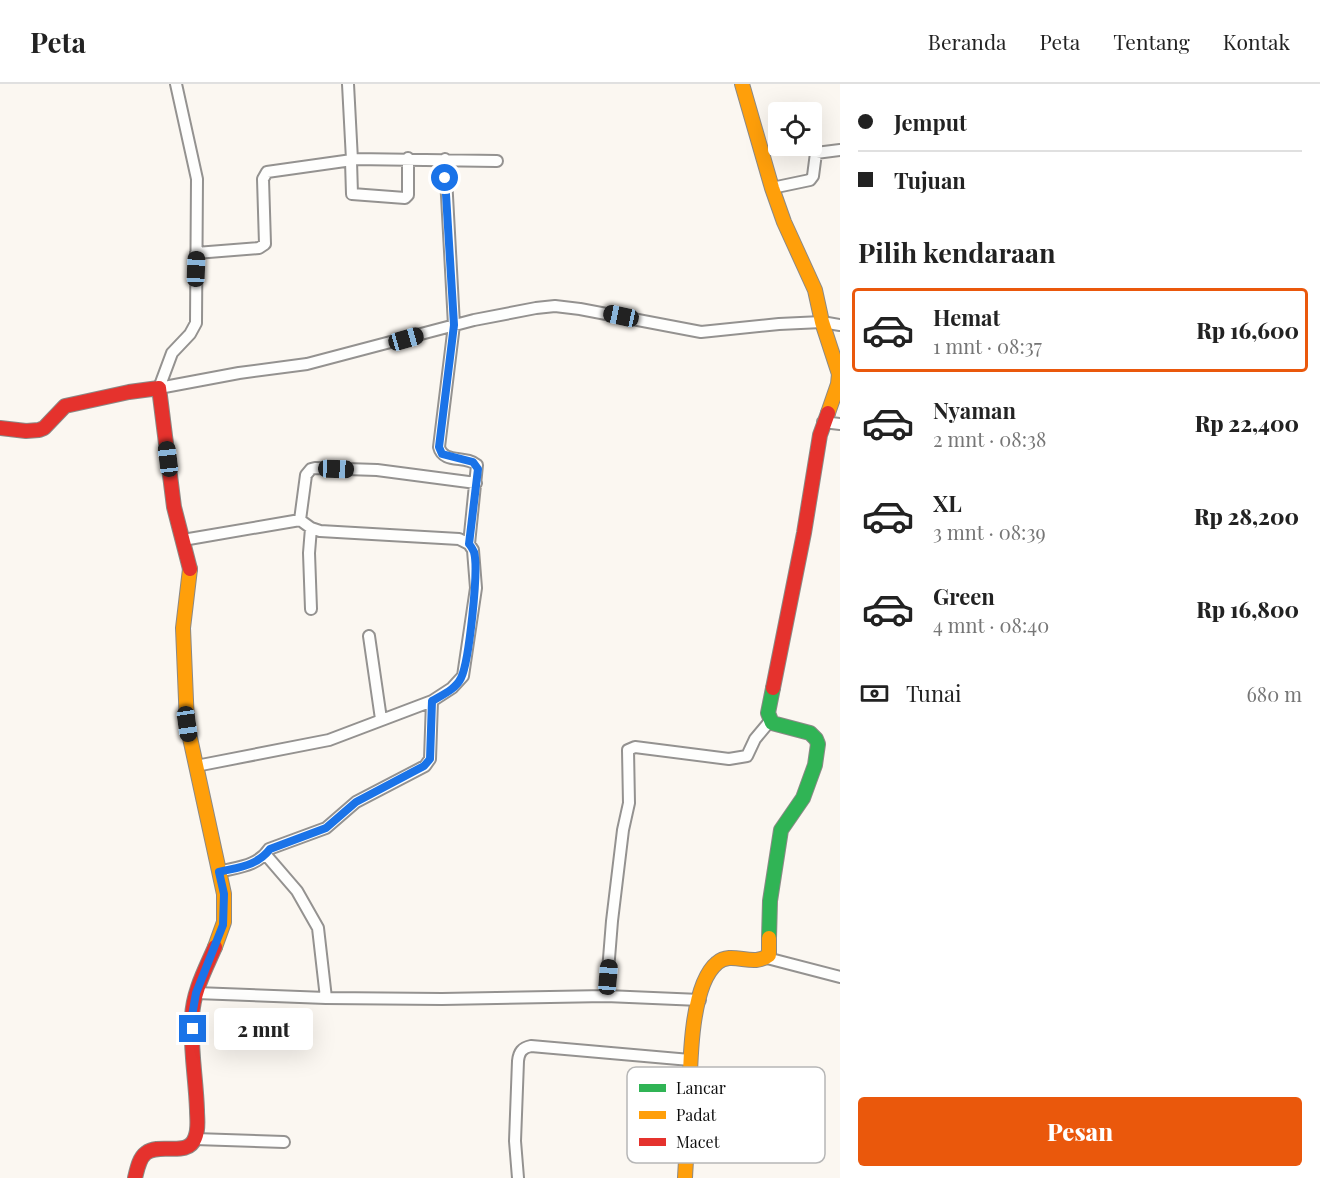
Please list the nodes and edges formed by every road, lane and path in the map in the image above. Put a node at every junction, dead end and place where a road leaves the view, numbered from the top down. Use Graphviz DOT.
graph roads {
  1 [pos="176,84"];
  2 [pos="348,84"];
  3 [pos="742,84"];
  4 [pos="840,150"];
  5 [pos="408,158"];
  6 [pos="445,159"];
  7 [pos="352,160"];
  8 [pos="497,161"];
  9 [pos="772,188"];
  10 [pos="196,253"];
  11 [pos="822,322"];
  12 [pos="454,325"];
  13 [pos="840,325"];
  14 [pos="159,388"];
  15 [pos="823,422"];
  16 [pos="840,424"];
  17 [pos="0,428"];
  18 [pos="476,483"];
  19 [pos="300,520"];
  20 [pos="311,528"];
  21 [pos="183,540"];
  22 [pos="469,544"];
  23 [pos="311,609"];
  24 [pos="369,636"];
  25 [pos="432,701"];
  26 [pos="381,719"];
  27 [pos="770,721"];
  28 [pos="196,766"];
  29 [pos="266,855"];
  30 [pos="219,872"];
  31 [pos="767,958"];
  32 [pos="840,977"];
  33 [pos="196,993"];
  34 [pos="606,996"];
  35 [pos="326,998"];
  36 [pos="700,1000"];
  37 [pos="690,1060"];
  38 [pos="690,1067"];
  39 [pos="195,1139"];
  40 [pos="284,1142"];
  41 [pos="686,1163"];
  42 [pos="135,1178"];
  43 [pos="518,1178"];
  44 [pos="685,1178"];
  1 -- 10 [label="street"];
  2 -- 7 [label="street"];
  3 -- 9 [label="street"];
  4 -- 9 [label="street"];
  5 -- 6 [label="street"];
  5 -- 7 [label="street"];
  5 -- 7 [label="street"];
  6 -- 8 [label="street"];
  6 -- 12 [label="street"];
  7 -- 10 [label="street"];
  9 -- 11 [label="street"];
  10 -- 14 [label="street"];
  11 -- 12 [label="street"];
  11 -- 13 [label="street"];
  11 -- 15 [label="street"];
  12 -- 14 [label="street"];
  12 -- 18 [label="street"];
  14 -- 17 [label="street"];
  14 -- 21 [label="street"];
  15 -- 16 [label="street"];
  15 -- 27 [label="street"];
  18 -- 19 [label="street"];
  18 -- 22 [label="street"];
  19 -- 20 [label="street"];
  19 -- 21 [label="street"];
  20 -- 22 [label="street"];
  20 -- 23 [label="street"];
  21 -- 28 [label="street"];
  22 -- 25 [label="street"];
  24 -- 26 [label="street"];
  25 -- 26 [label="street"];
  25 -- 29 [label="street"];
  26 -- 28 [label="street"];
  27 -- 31 [label="street"];
  27 -- 34 [label="street"];
  28 -- 30 [label="street"];
  29 -- 30 [label="street"];
  29 -- 35 [label="street"];
  30 -- 33 [label="street"];
  31 -- 32 [label="street"];
  31 -- 36 [label="street"];
  33 -- 35 [label="street"];
  33 -- 39 [label="street"];
  34 -- 35 [label="street"];
  34 -- 36 [label="street"];
  36 -- 37 [label="street"];
  37 -- 38 [label="street"];
  37 -- 43 [label="street"];
  39 -- 40 [label="street"];
  39 -- 42 [label="street"];
  41 -- 44 [label="street"];
}
